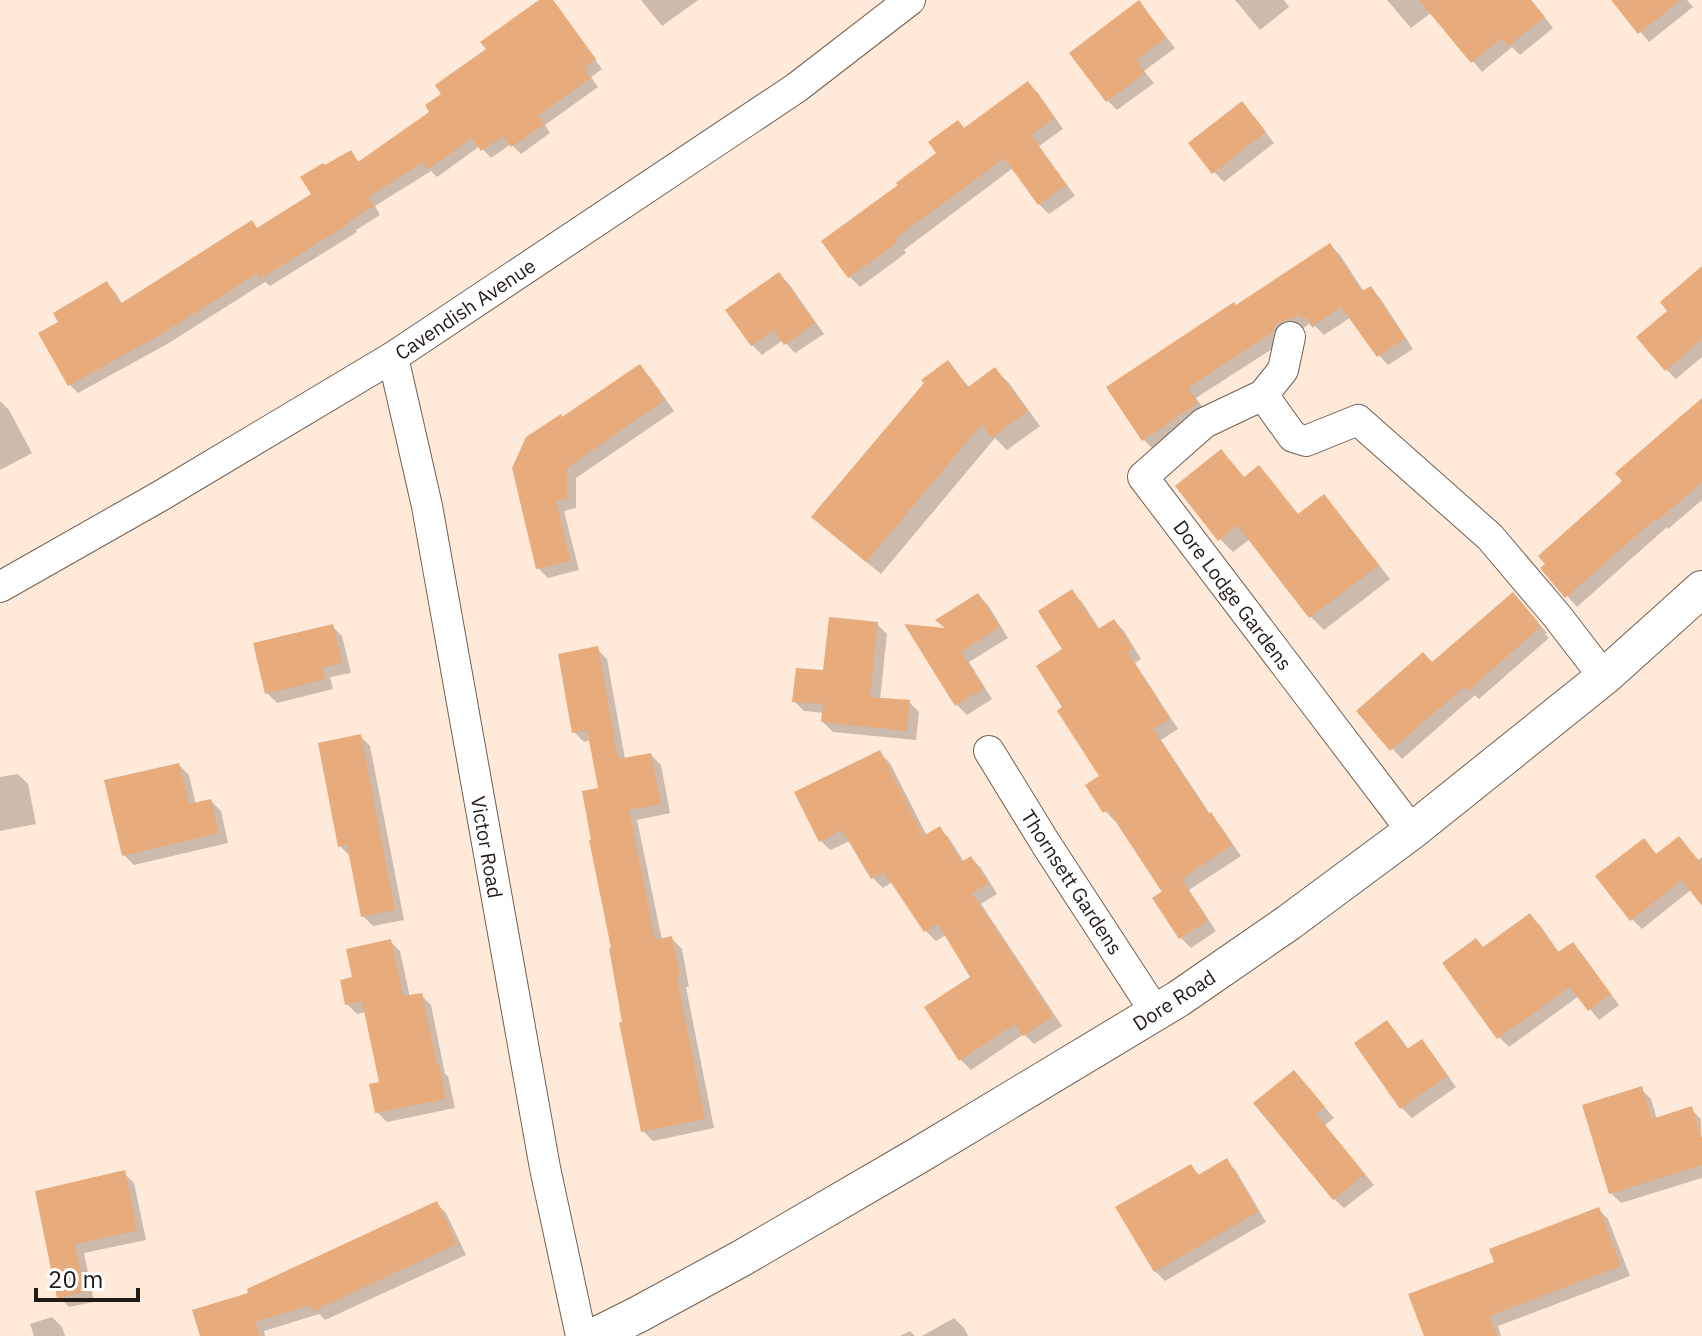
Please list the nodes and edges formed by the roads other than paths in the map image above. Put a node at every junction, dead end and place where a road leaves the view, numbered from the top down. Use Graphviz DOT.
graph roads {
  1 [pos="910,0"];
  2 [pos="1290,337"];
  3 [pos="393,357"];
  4 [pos="1263,395"];
  5 [pos="0,587"];
  6 [pos="1702,589"];
  7 [pos="1604,677"];
  8 [pos="989,751"];
  9 [pos="1412,831"];
  10 [pos="1156,1013"];
  11 [pos="581,1336"];
  12 [pos="595,1336"];
  1 -- 3 [label="street, Cavendish Avenue"];
  2 -- 4 [label="street"];
  3 -- 5 [label="street, Cavendish Avenue"];
  3 -- 11 [label="street, Victor Road"];
  4 -- 7 [label="street"];
  4 -- 9 [label="street, Dore Lodge Gardens"];
  6 -- 7 [label="street, Dore Road"];
  7 -- 9 [label="street, Dore Road"];
  8 -- 10 [label="street, Thornsett Gardens"];
  9 -- 10 [label="street, Dore Road"];
  10 -- 12 [label="street, Dore Road"];
}
